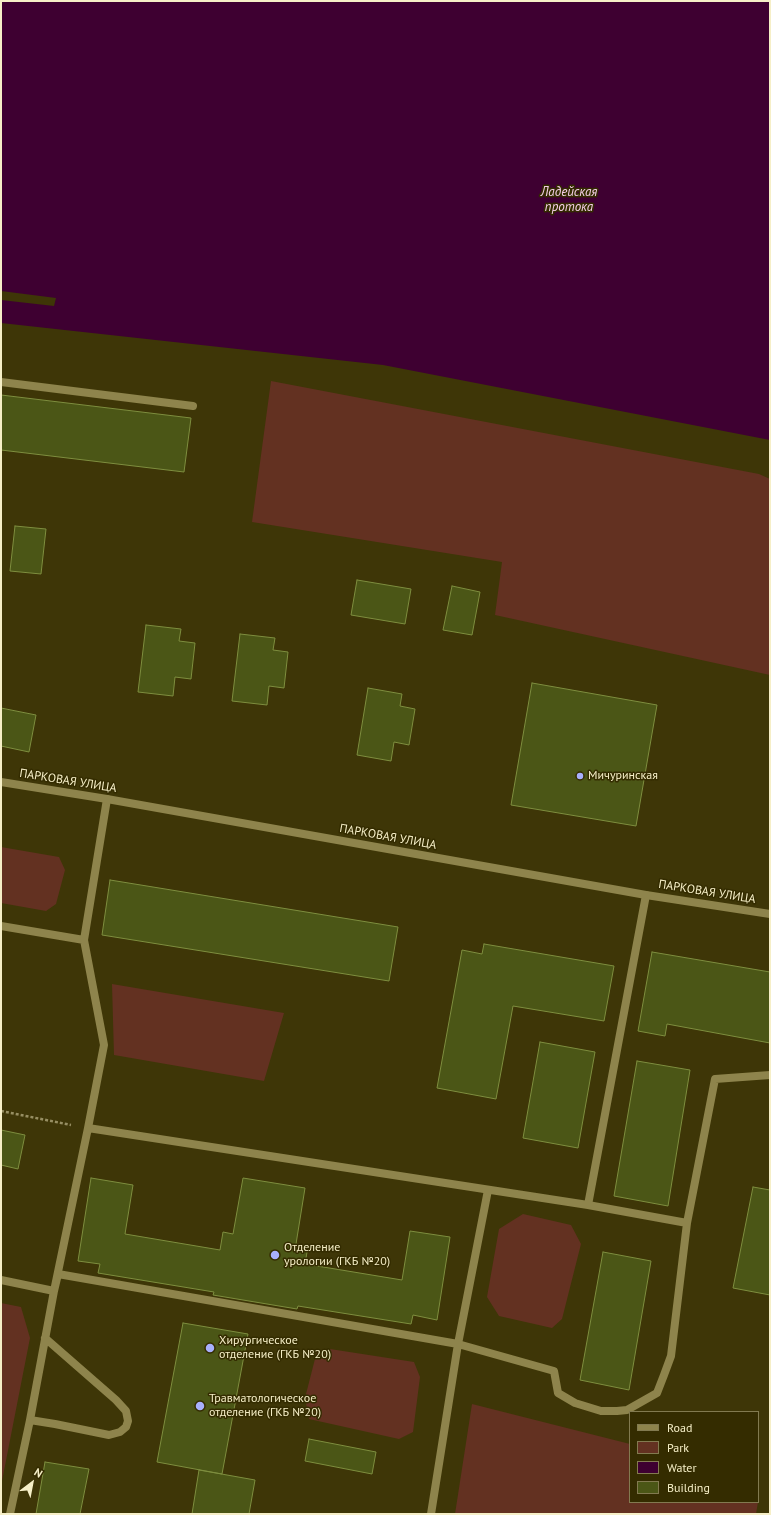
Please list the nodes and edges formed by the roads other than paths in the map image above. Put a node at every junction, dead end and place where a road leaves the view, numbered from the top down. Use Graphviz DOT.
graph roads {
  1 [pos="1,382"];
  2 [pos="193,406"];
  3 [pos="1,782"];
  4 [pos="108,799"];
  5 [pos="646,895"];
  6 [pos="770,914"];
  7 [pos="1,926"];
  8 [pos="84,940"];
  9 [pos="770,1075"];
  10 [pos="88,1128"];
  11 [pos="488,1190"];
  12 [pos="588,1205"];
  13 [pos="688,1223"];
  14 [pos="58,1274"];
  15 [pos="1,1280"];
  16 [pos="54,1291"];
  17 [pos="45,1338"];
  18 [pos="458,1344"];
  19 [pos="30,1420"];
  20 [pos="10,1514"];
  21 [pos="432,1514"];
  1 -- 2 [label="street"];
  3 -- 4 [label="street, ПАРКОВАЯ УЛИЦА"];
  4 -- 5 [label="street, ПАРКОВАЯ УЛИЦА"];
  4 -- 8 [label="street"];
  5 -- 6 [label="street, ПАРКОВАЯ УЛИЦА"];
  5 -- 12 [label="street"];
  7 -- 8 [label="street"];
  8 -- 10 [label="street"];
  9 -- 13 [label="street"];
  10 -- 11 [label="street"];
  10 -- 14 [label="street"];
  11 -- 12 [label="street"];
  11 -- 18 [label="street"];
  12 -- 13 [label="street"];
  13 -- 18 [label="street"];
  14 -- 16 [label="street"];
  14 -- 18 [label="street"];
  15 -- 16 [label="street"];
  16 -- 17 [label="street"];
  17 -- 19 [label="street"];
  17 -- 19 [label="street"];
  18 -- 21 [label="street"];
  19 -- 20 [label="street"];
}
